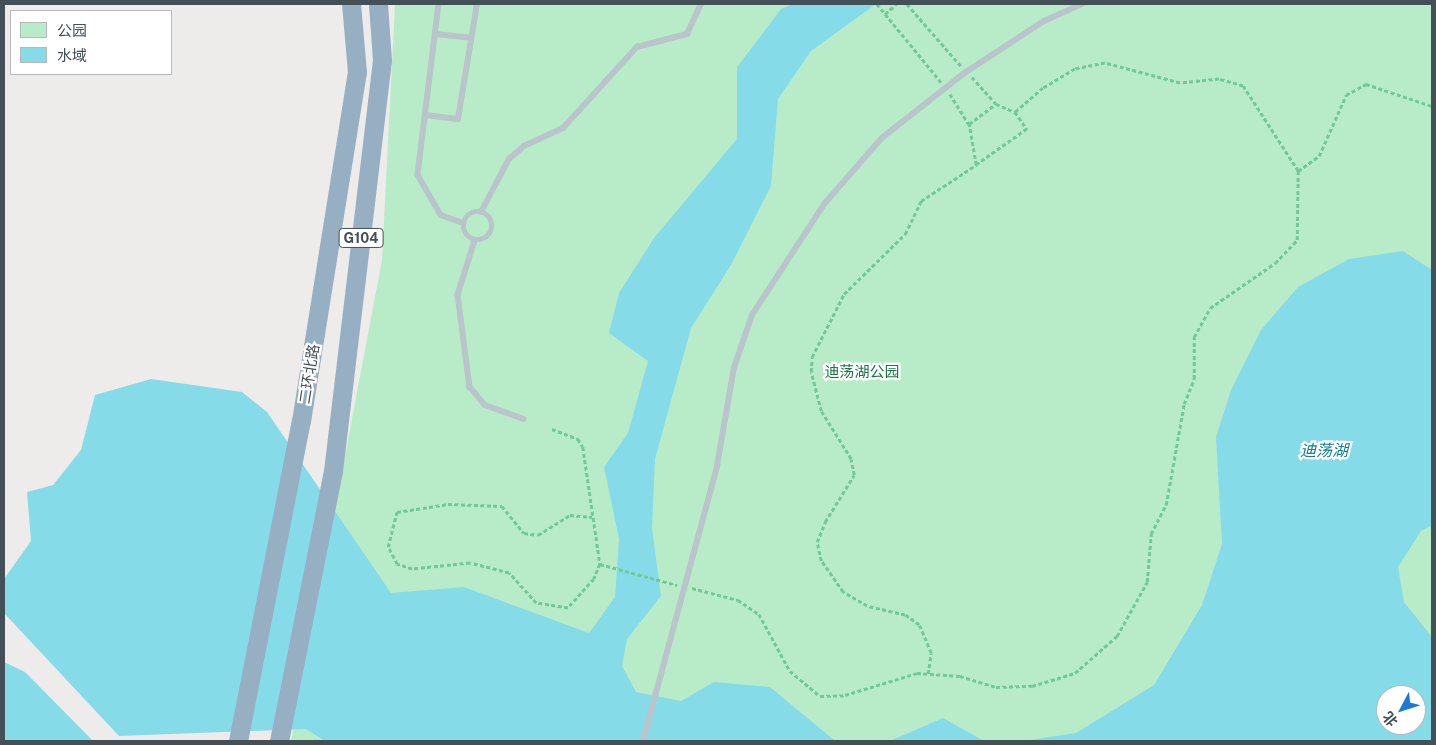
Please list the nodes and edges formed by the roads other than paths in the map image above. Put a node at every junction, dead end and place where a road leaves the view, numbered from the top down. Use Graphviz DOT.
graph roads {
  1 [pos="351,4"];
  2 [pos="378,4"];
  3 [pos="439,4"];
  4 [pos="478,4"];
  5 [pos="701,4"];
  6 [pos="1082,4"];
  7 [pos="435,34"];
  8 [pos="471,38"];
  9 [pos="425,115"];
  10 [pos="481,212"];
  11 [pos="464,223"];
  12 [pos="475,241"];
  13 [pos="524,419"];
  14 [pos="238,741"];
  15 [pos="279,741"];
  16 [pos="643,741"];
  1 -- 14 [label="highway, 二环北路 / G104"];
  2 -- 15 [label="highway, G104"];
  3 -- 7 [label="lane"];
  4 -- 8 [label="lane"];
  5 -- 10 [label="lane"];
  6 -- 16 [label="lane"];
  7 -- 8 [label="lane"];
  7 -- 9 [label="lane"];
  8 -- 9 [label="lane"];
  9 -- 11 [label="lane"];
  10 -- 11 [label="lane"];
  10 -- 12 [label="lane"];
  11 -- 12 [label="lane"];
  12 -- 13 [label="lane"];
}
